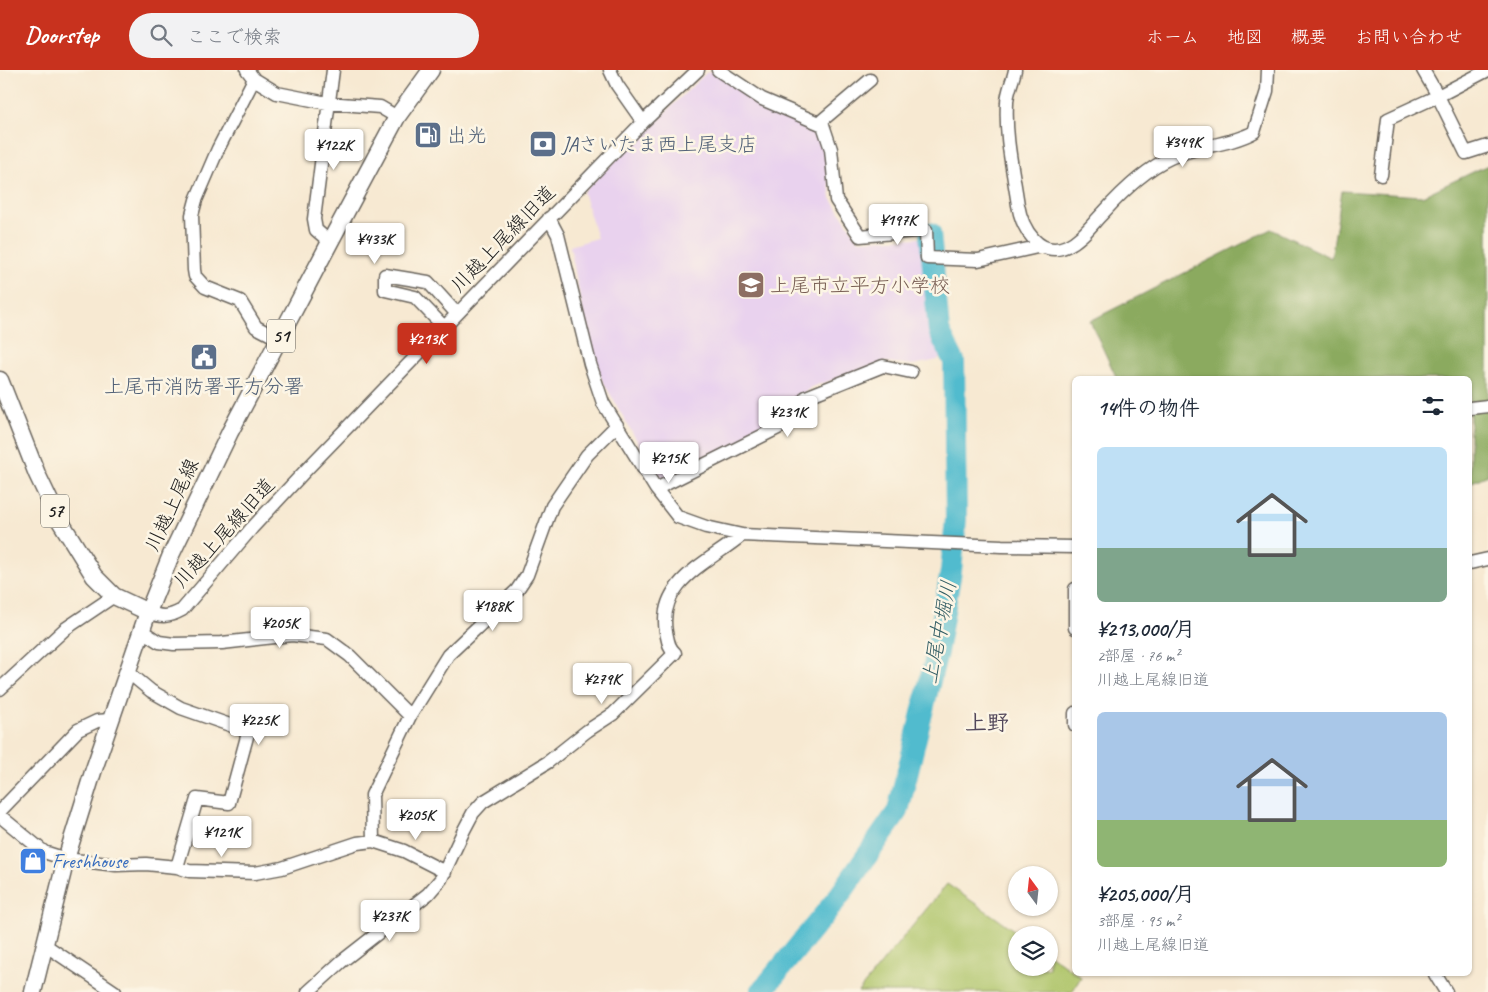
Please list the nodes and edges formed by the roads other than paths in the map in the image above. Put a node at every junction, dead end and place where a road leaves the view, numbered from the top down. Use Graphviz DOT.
graph roads {
  1 [pos="333,70"];
  2 [pos="431,70"];
  3 [pos="610,70"];
  4 [pos="698,70"];
  5 [pos="718,70"];
  6 [pos="1016,70"];
  7 [pos="1268,70"];
  8 [pos="1423,70"];
  9 [pos="251,74"];
  10 [pos="1485,74"];
  11 [pos="870,80"];
  12 [pos="1438,96"];
  13 [pos="327,103"];
  14 [pos="397,117"];
  15 [pos="643,122"];
  16 [pos="819,123"];
  17 [pos="1488,146"];
  18 [pos="1381,175"];
  19 [pos="549,218"];
  20 [pos="330,242"];
  21 [pos="1042,246"];
  22 [pos="456,314"];
  23 [pos="444,328"];
  24 [pos="279,339"];
  25 [pos="911,372"];
  26 [pos="0,380"];
  27 [pos="1488,406"];
  28 [pos="1472,408"];
  29 [pos="617,425"];
  30 [pos="656,489"];
  31 [pos="742,534"];
  32 [pos="1072,547"];
  33 [pos="1488,559"];
  34 [pos="1472,563"];
  35 [pos="114,596"];
  36 [pos="148,612"];
  37 [pos="142,631"];
  38 [pos="128,672"];
  39 [pos="0,689"];
  40 [pos="410,716"];
  41 [pos="110,720"];
  42 [pos="0,811"];
  43 [pos="0,816"];
  44 [pos="374,841"];
  45 [pos="66,858"];
  46 [pos="177,867"];
  47 [pos="444,872"];
  48 [pos="45,945"];
  49 [pos="1436,976"];
  50 [pos="33,992"];
  51 [pos="115,992"];
  52 [pos="308,992"];
  53 [pos="1446,992"];
  1 -- 13 [label="street"];
  2 -- 14 [label="main road, 川越上尾線 / 51"];
  3 -- 15 [label="street"];
  4 -- 15 [label="street, 川越上尾線旧道"];
  5 -- 16 [label="street"];
  6 -- 21 [label="street"];
  7 -- 21 [label="street"];
  8 -- 12 [label="street"];
  9 -- 13 [label="street"];
  9 -- 24 [label="street"];
  10 -- 12 [label="street"];
  11 -- 16 [label="street"];
  12 -- 17 [label="street"];
  12 -- 18 [label="street"];
  13 -- 14 [label="street"];
  13 -- 20 [label="street"];
  14 -- 20 [label="main road, 川越上尾線 / 51"];
  15 -- 19 [label="street, 川越上尾線旧道"];
  16 -- 21 [label="street"];
  19 -- 22 [label="street, 川越上尾線旧道"];
  19 -- 29 [label="street"];
  20 -- 24 [label="main road, 川越上尾線 / 51"];
  22 -- 23 [label="street, 川越上尾線旧道"];
  22 -- 23 [label="street"];
  23 -- 36 [label="street, 川越上尾線旧道"];
  24 -- 36 [label="main road, 川越上尾線 / 51"];
  25 -- 30 [label="street"];
  26 -- 35 [label="main road, 57"];
  27 -- 28 [label="street"];
  29 -- 30 [label="street"];
  29 -- 40 [label="street"];
  30 -- 31 [label="street"];
  31 -- 32 [label="street"];
  31 -- 47 [label="street"];
  33 -- 34 [label="street"];
  35 -- 36 [label="main road, 57"];
  35 -- 39 [label="street"];
  36 -- 37 [label="main road, 川越上尾線 / 51"];
  37 -- 38 [label="main road, 川越上尾線 / 51"];
  37 -- 40 [label="street"];
  38 -- 41 [label="main road, 川越上尾線 / 51"];
  38 -- 46 [label="street"];
  40 -- 44 [label="street"];
  41 -- 42 [label="street"];
  41 -- 45 [label="main road, 川越上尾線 / 51"];
  43 -- 45 [label="street"];
  44 -- 46 [label="street"];
  44 -- 47 [label="street"];
  45 -- 46 [label="street"];
  45 -- 48 [label="main road, 川越上尾線 / 51"];
  47 -- 52 [label="street"];
  48 -- 50 [label="main road, 川越上尾線 / 51"];
  48 -- 51 [label="street"];
  49 -- 53 [label="street"];
}
